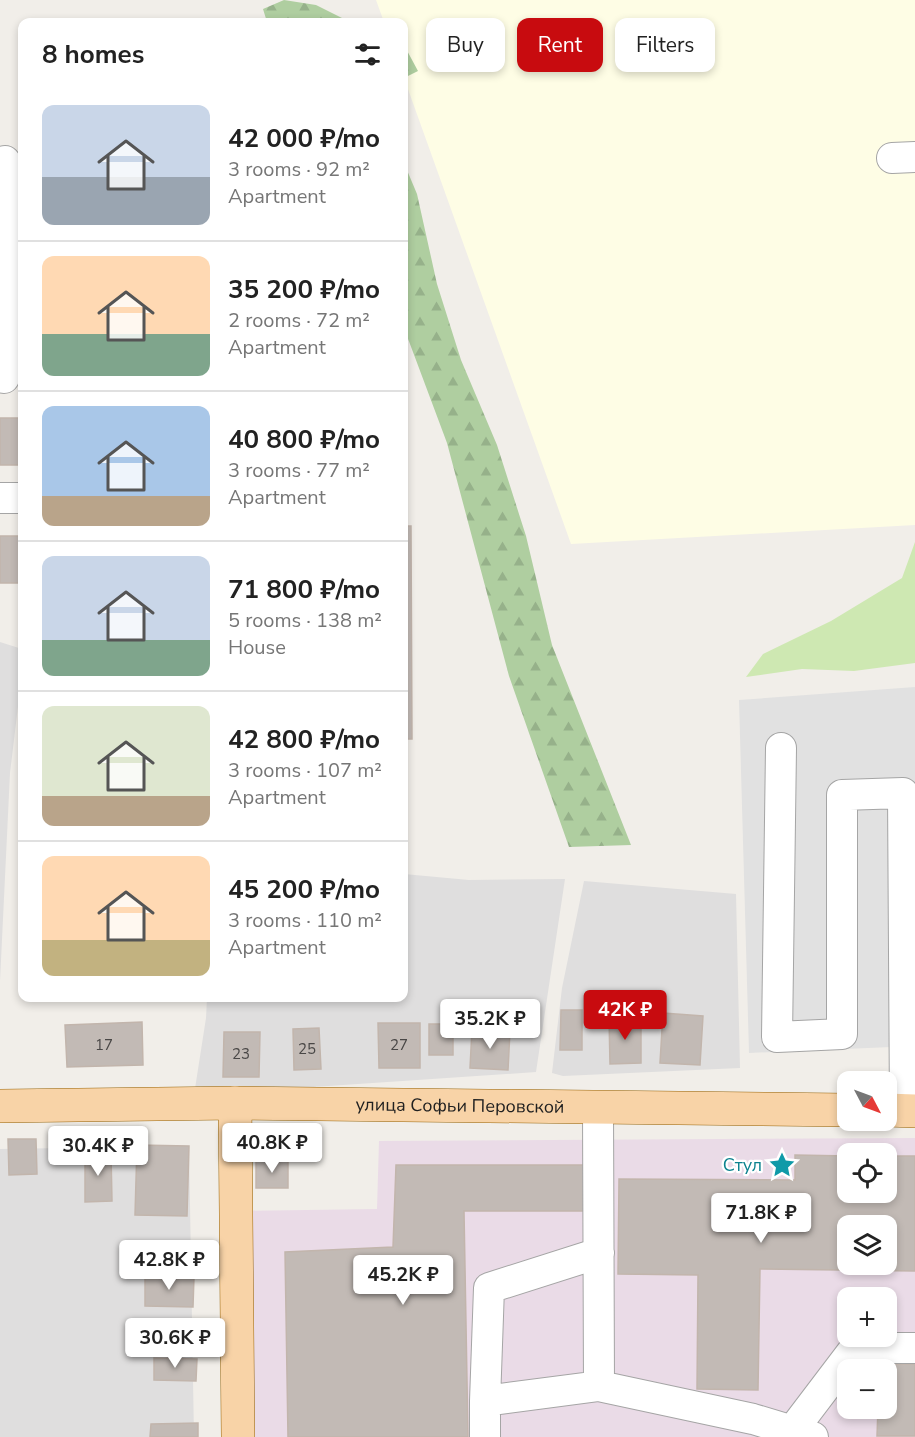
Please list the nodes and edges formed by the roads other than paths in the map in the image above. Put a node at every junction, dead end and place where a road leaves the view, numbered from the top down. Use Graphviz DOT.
graph roads {
  1 [pos="6,161"];
  2 [pos="14,244"];
  3 [pos="9,378"];
  4 [pos="0,498"];
  5 [pos="18,498"];
  6 [pos="781,748"];
  7 [pos="235,1102"];
  8 [pos="0,1106"];
  9 [pos="598,1108"];
  10 [pos="837,1110"];
  11 [pos="902,1110"];
  12 [pos="599,1253"];
  13 [pos="915,1348"];
  14 [pos="599,1386"];
  15 [pos="485,1401"];
  16 [pos="803,1434"];
  17 [pos="238,1437"];
  18 [pos="485,1437"];
  1 -- 2 [label="lane"];
  2 -- 3 [label="lane"];
  4 -- 5 [label="lane"];
  6 -- 11 [label="lane"];
  7 -- 8 [label="main road, улица Софьи Перовской"];
  7 -- 9 [label="main road, улица Софьи Перовской"];
  7 -- 17 [label="main road"];
  9 -- 10 [label="main road, улица Софьи Перовской"];
  9 -- 12 [label="lane"];
  12 -- 14 [label="lane"];
  12 -- 15 [label="lane"];
  13 -- 16 [label="lane"];
  14 -- 15 [label="lane"];
  14 -- 16 [label="lane"];
  15 -- 18 [label="lane"];
}
